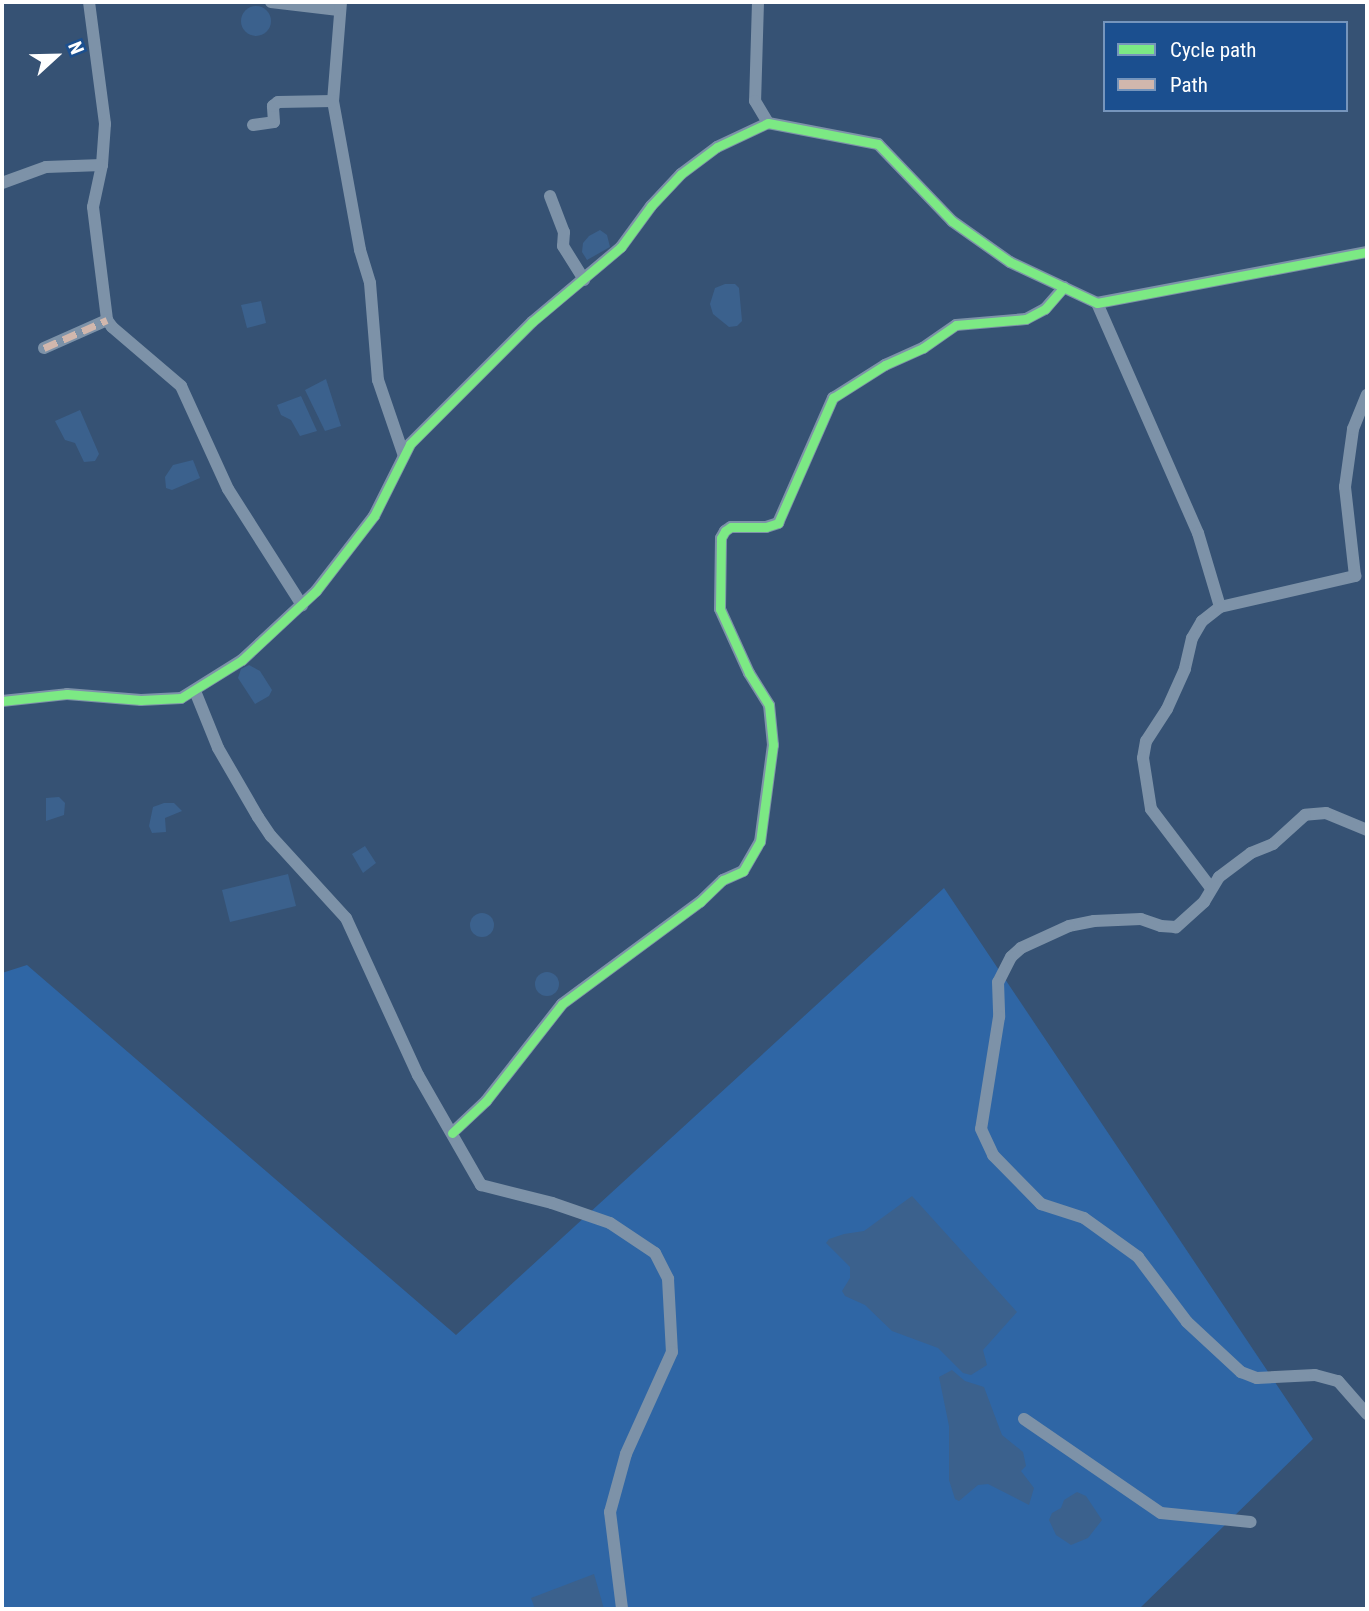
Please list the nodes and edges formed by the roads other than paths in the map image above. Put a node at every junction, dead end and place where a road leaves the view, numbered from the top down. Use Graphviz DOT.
graph roads {
  1 [pos="89,2"];
  2 [pos="271,2"];
  3 [pos="758,2"];
  4 [pos="340,6"];
  5 [pos="333,101"];
  6 [pos="768,123"];
  7 [pos="253,125"];
  8 [pos="102,164"];
  9 [pos="2,183"];
  10 [pos="550,196"];
  11 [pos="1367,252"];
  12 [pos="584,280"];
  13 [pos="1064,288"];
  14 [pos="1097,303"];
  15 [pos="107,320"];
  16 [pos="44,348"];
  17 [pos="1367,396"];
  18 [pos="404,456"];
  19 [pos="302,605"];
  20 [pos="1220,607"];
  21 [pos="195,691"];
  22 [pos="2,701"];
  23 [pos="1367,830"];
  24 [pos="1211,888"];
  25 [pos="452,1133"];
  26 [pos="1367,1414"];
  27 [pos="1024,1419"];
  28 [pos="1251,1522"];
  29 [pos="622,1609"];
  1 -- 8 [label="street"];
  2 -- 4 [label="street"];
  3 -- 6 [label="street"];
  4 -- 5 [label="street"];
  5 -- 7 [label="street"];
  5 -- 18 [label="street"];
  6 -- 12 [label="street"];
  6 -- 13 [label="street"];
  8 -- 9 [label="street"];
  8 -- 15 [label="street"];
  10 -- 12 [label="street"];
  11 -- 14 [label="street"];
  12 -- 18 [label="street"];
  13 -- 14 [label="street"];
  13 -- 25 [label="street"];
  14 -- 20 [label="street"];
  15 -- 16 [label="street"];
  15 -- 19 [label="street"];
  17 -- 20 [label="street"];
  18 -- 19 [label="street"];
  19 -- 21 [label="street"];
  20 -- 24 [label="street"];
  21 -- 22 [label="street"];
  21 -- 25 [label="street"];
  23 -- 24 [label="street"];
  24 -- 26 [label="street"];
  25 -- 29 [label="street"];
  27 -- 28 [label="street"];
}
